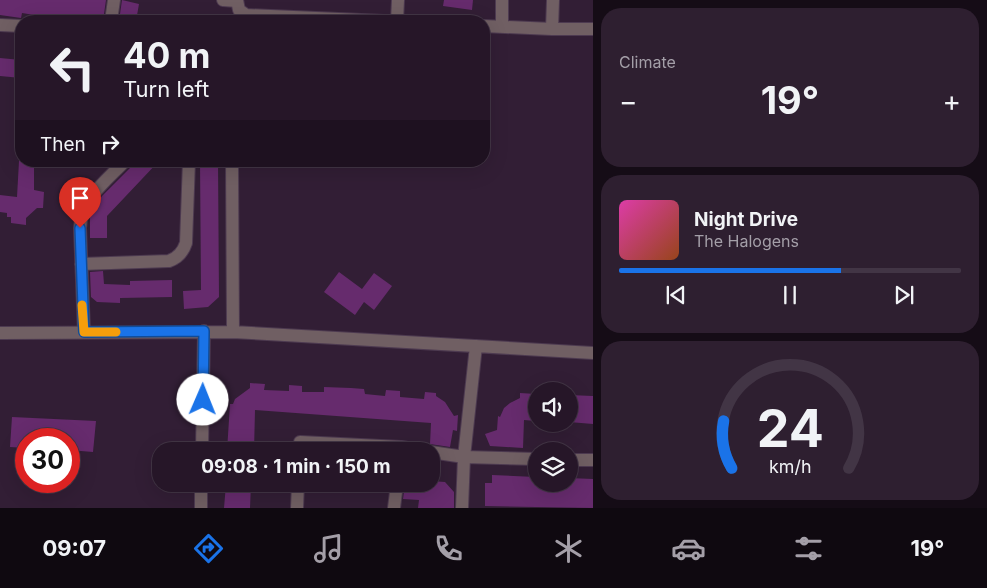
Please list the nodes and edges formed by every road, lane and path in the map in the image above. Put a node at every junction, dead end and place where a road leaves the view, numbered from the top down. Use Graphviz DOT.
graph roads {
  1 [pos="114,0"];
  2 [pos="223,0"];
  3 [pos="398,0"];
  4 [pos="502,0"];
  5 [pos="553,0"];
  6 [pos="237,1"];
  7 [pos="112,15"];
  8 [pos="246,15"];
  9 [pos="397,15"];
  10 [pos="0,25"];
  11 [pos="15,26"];
  12 [pos="490,26"];
  13 [pos="502,27"];
  14 [pos="552,29"];
  15 [pos="593,29"];
  16 [pos="119,167"];
  17 [pos="188,167"];
  18 [pos="232,167"];
  19 [pos="81,264"];
  20 [pos="204,331"];
  21 [pos="84,332"];
  22 [pos="233,332"];
  23 [pos="0,333"];
  24 [pos="476,346"];
  25 [pos="593,353"];
  26 [pos="202,442"];
  27 [pos="440,454"];
  28 [pos="464,458"];
  29 [pos="528,459"];
  30 [pos="578,460"];
  31 [pos="593,460"];
  32 [pos="201,492"];
  33 [pos="298,492"];
  34 [pos="396,492"];
  35 [pos="201,508"];
  36 [pos="297,508"];
  37 [pos="394,508"];
  38 [pos="462,508"];
  1 -- 7 [label="street"];
  2 -- 6 [label="street"];
  3 -- 9 [label="street"];
  4 -- 13 [label="street"];
  5 -- 14 [label="street"];
  6 -- 8 [label="street"];
  10 -- 11 [label="street"];
  12 -- 13 [label="street"];
  13 -- 14 [label="street"];
  14 -- 15 [label="street"];
  16 -- 19 [label="street"];
  17 -- 19 [label="street"];
  18 -- 22 [label="street"];
  19 -- 21 [label="street"];
  20 -- 21 [label="street"];
  20 -- 22 [label="street"];
  20 -- 26 [label="street"];
  21 -- 23 [label="street"];
  22 -- 24 [label="street"];
  24 -- 25 [label="street"];
  24 -- 28 [label="street"];
  27 -- 28 [label="street"];
  28 -- 29 [label="street"];
  28 -- 38 [label="street"];
  30 -- 31 [label="street"];
  32 -- 35 [label="street"];
  33 -- 36 [label="street"];
  34 -- 37 [label="street"];
}
